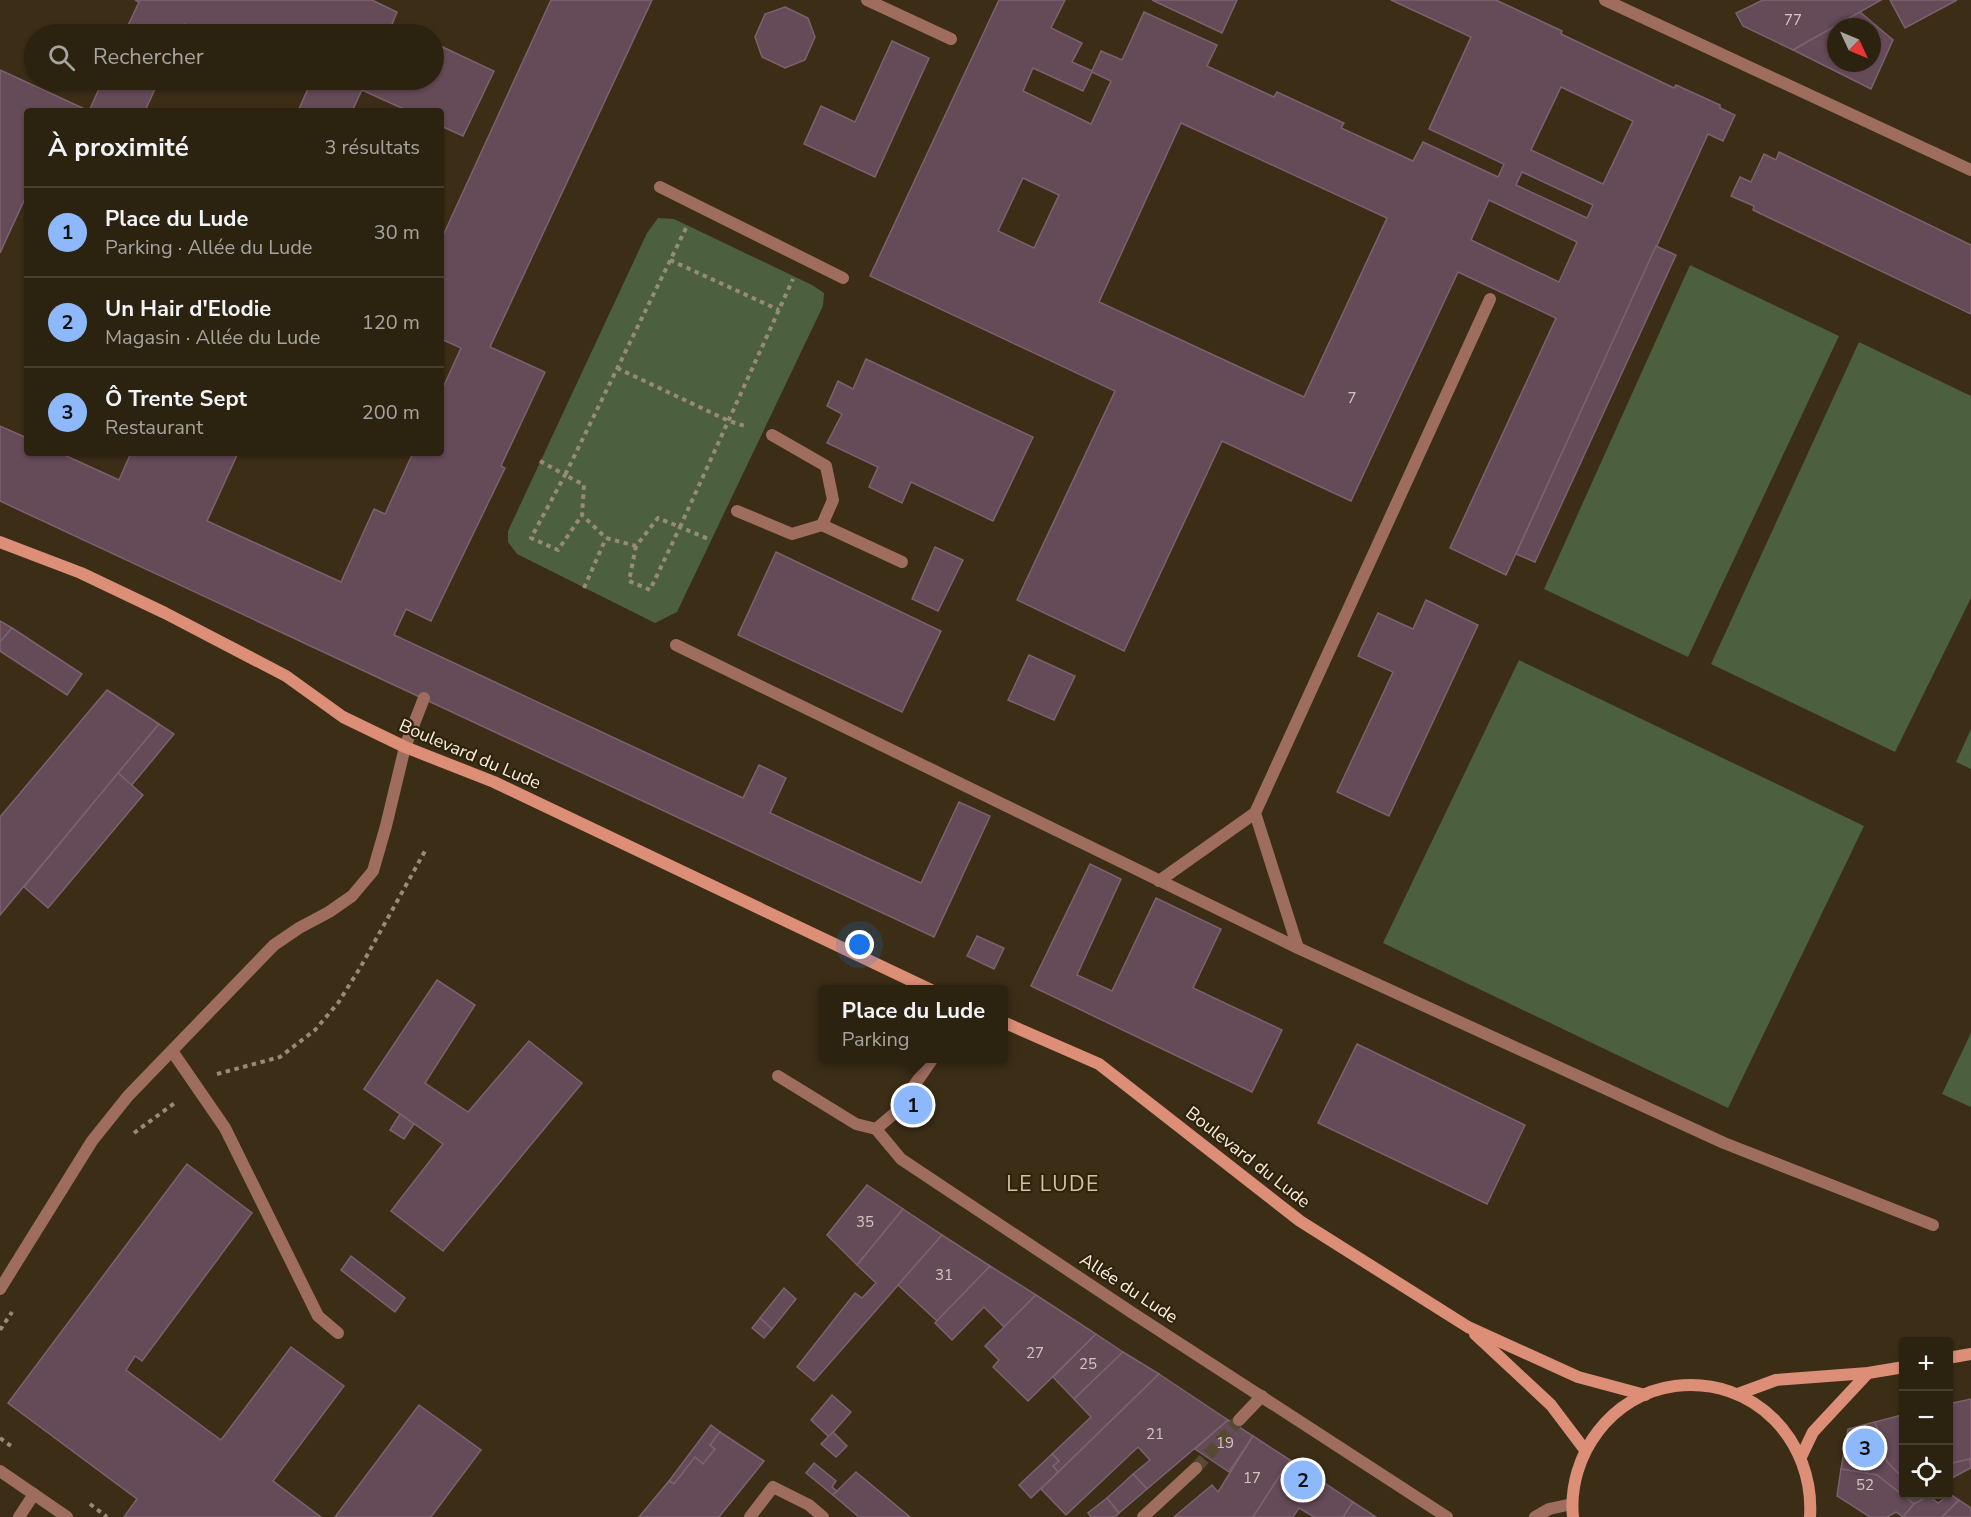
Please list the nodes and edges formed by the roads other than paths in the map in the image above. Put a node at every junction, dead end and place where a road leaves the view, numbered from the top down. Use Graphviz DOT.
graph roads {
  1 [pos="867,0"];
  2 [pos="1605,0"];
  3 [pos="951,39"];
  4 [pos="1971,170"];
  5 [pos="660,188"];
  6 [pos="843,278"];
  7 [pos="1490,299"];
  8 [pos="772,435"];
  9 [pos="737,511"];
  10 [pos="822,525"];
  11 [pos="0,542"];
  12 [pos="902,562"];
  13 [pos="676,645"];
  14 [pos="424,698"];
  15 [pos="405,747"];
  16 [pos="1255,813"];
  17 [pos="1159,881"];
  18 [pos="1298,948"];
  19 [pos="920,985"];
  20 [pos="1008,1024"];
  21 [pos="172,1051"];
  22 [pos="930,1063"];
  23 [pos="778,1076"];
  24 [pos="876,1129"];
  25 [pos="1934,1225"];
  26 [pos="0,1289"];
  27 [pos="1468,1327"];
  28 [pos="338,1333"];
  29 [pos="1971,1354"];
  30 [pos="1953,1357"];
  31 [pos="1899,1368"];
  32 [pos="1868,1373"];
  33 [pos="1738,1394"];
  34 [pos="1645,1395"];
  35 [pos="1262,1396"];
  36 [pos="1239,1420"];
  37 [pos="1585,1450"];
  38 [pos="1801,1456"];
  39 [pos="1196,1468"];
  40 [pos="0,1471"];
  41 [pos="34,1494"];
  42 [pos="1572,1503"];
  43 [pos="1813,1515"];
  44 [pos="19,1517"];
  45 [pos="67,1517"];
  46 [pos="750,1517"];
  47 [pos="823,1517"];
  48 [pos="1143,1517"];
  49 [pos="1447,1517"];
  50 [pos="1535,1517"];
  51 [pos="1573,1517"];
  1 -- 3 [label="street"];
  2 -- 4 [label="street"];
  5 -- 6 [label="street"];
  7 -- 16 [label="street"];
  8 -- 10 [label="street"];
  9 -- 10 [label="street"];
  10 -- 12 [label="street"];
  11 -- 15 [label="main road, Boulevard du Lude"];
  13 -- 17 [label="street"];
  14 -- 15 [label="street"];
  15 -- 19 [label="main road, Boulevard du Lude"];
  15 -- 21 [label="street"];
  16 -- 17 [label="street"];
  16 -- 18 [label="street"];
  17 -- 18 [label="street"];
  18 -- 25 [label="street"];
  20 -- 27 [label="main road, Boulevard du Lude"];
  21 -- 26 [label="street"];
  21 -- 28 [label="street"];
  22 -- 24 [label="street"];
  23 -- 24 [label="street"];
  24 -- 35 [label="street, Allée du Lude"];
  27 -- 34 [label="main road"];
  27 -- 37 [label="main road"];
  29 -- 30 [label="main road"];
  31 -- 32 [label="main road"];
  32 -- 33 [label="main road"];
  32 -- 38 [label="main road"];
  33 -- 34 [label="main road"];
  33 -- 38 [label="main road"];
  34 -- 37 [label="main road"];
  35 -- 36 [label="street"];
  35 -- 49 [label="street, Allée du Lude"];
  37 -- 42 [label="main road"];
  38 -- 43 [label="main road"];
  39 -- 48 [label="street"];
  40 -- 41 [label="street"];
  41 -- 44 [label="street"];
  41 -- 45 [label="street"];
  42 -- 50 [label="street"];
  42 -- 51 [label="main road"];
  46 -- 47 [label="street"];
}
